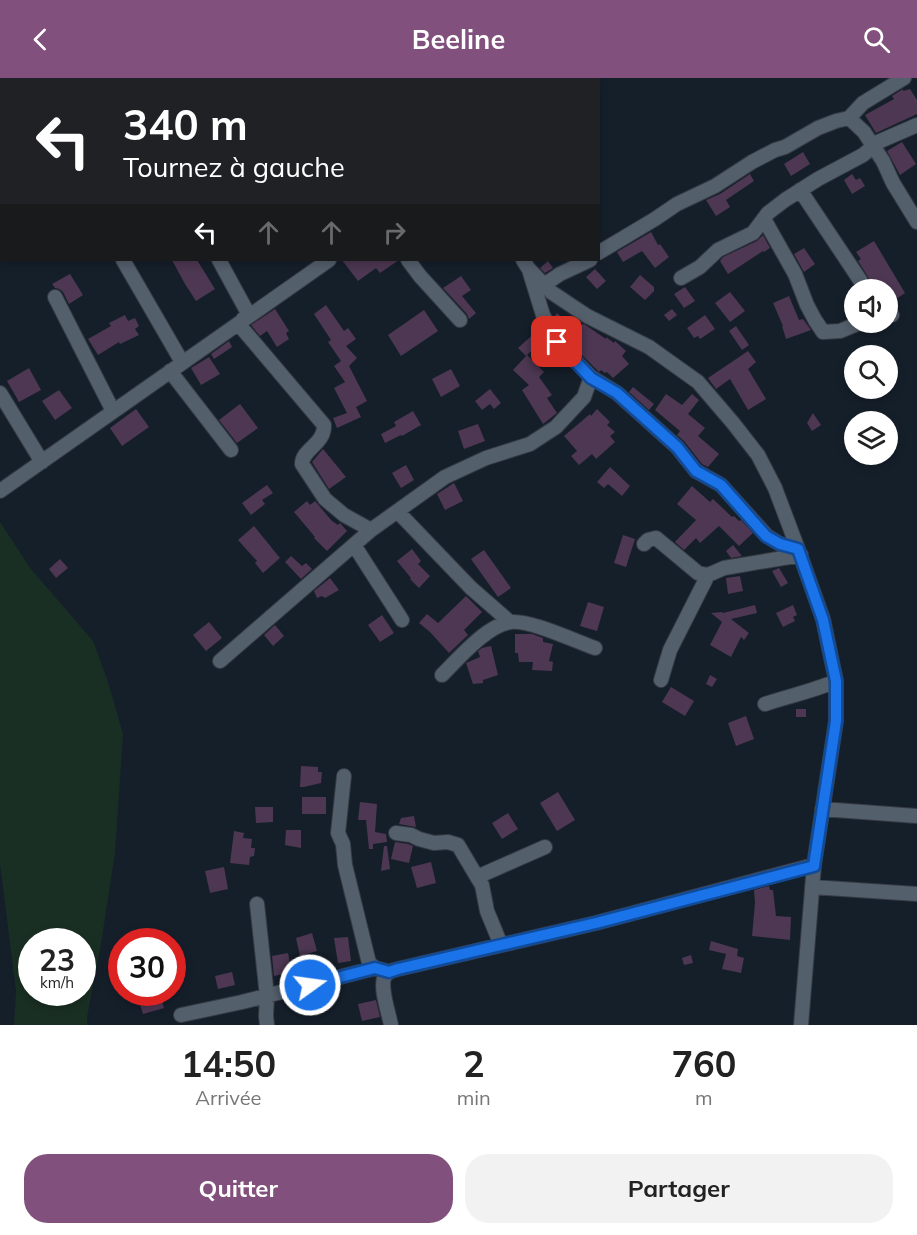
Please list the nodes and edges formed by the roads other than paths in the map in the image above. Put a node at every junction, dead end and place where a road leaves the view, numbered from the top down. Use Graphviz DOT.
graph roads {
  1 [pos="904,78"];
  2 [pos="849,118"];
  3 [pos="917,124"];
  4 [pos="874,146"];
  5 [pos="800,190"];
  6 [pos="764,219"];
  7 [pos="917,222"];
  8 [pos="600,252"];
  9 [pos="124,261"];
  10 [pos="219,261"];
  11 [pos="328,261"];
  12 [pos="409,261"];
  13 [pos="588,261"];
  14 [pos="526,264"];
  15 [pos="681,278"];
  16 [pos="859,279"];
  17 [pos="544,285"];
  18 [pos="55,297"];
  19 [pos="246,317"];
  20 [pos="460,320"];
  21 [pos="844,329"];
  22 [pos="182,362"];
  23 [pos="170,371"];
  24 [pos="591,378"];
  25 [pos="0,393"];
  26 [pos="113,411"];
  27 [pos="231,450"];
  28 [pos="42,462"];
  29 [pos="0,491"];
  30 [pos="398,512"];
  31 [pos="371,530"];
  32 [pos="354,544"];
  33 [pos="644,544"];
  34 [pos="800,552"];
  35 [pos="708,574"];
  36 [pos="402,620"];
  37 [pos="510,622"];
  38 [pos="595,648"];
  39 [pos="220,661"];
  40 [pos="442,675"];
  41 [pos="662,680"];
  42 [pos="836,681"];
  43 [pos="765,704"];
  44 [pos="344,776"];
  45 [pos="822,809"];
  46 [pos="917,816"];
  47 [pos="396,832"];
  48 [pos="545,847"];
  49 [pos="814,866"];
  50 [pos="477,877"];
  51 [pos="812,887"];
  52 [pos="917,894"];
  53 [pos="257,904"];
  54 [pos="501,945"];
  55 [pos="375,968"];
  56 [pos="389,972"];
  57 [pos="267,996"];
  58 [pos="181,1015"];
  59 [pos="267,1025"];
  60 [pos="391,1025"];
  61 [pos="801,1025"];
  1 -- 2 [label="street"];
  2 -- 4 [label="street"];
  2 -- 8 [label="street"];
  3 -- 4 [label="street"];
  4 -- 5 [label="street"];
  4 -- 7 [label="street"];
  5 -- 6 [label="street"];
  5 -- 16 [label="street"];
  6 -- 15 [label="street"];
  6 -- 21 [label="street"];
  9 -- 22 [label="street"];
  10 -- 19 [label="street"];
  11 -- 19 [label="street"];
  12 -- 20 [label="street"];
  13 -- 17 [label="street"];
  14 -- 17 [label="street"];
  14 -- 24 [label="street"];
  17 -- 34 [label="street"];
  18 -- 26 [label="street"];
  19 -- 22 [label="street"];
  19 -- 31 [label="street"];
  22 -- 23 [label="street"];
  23 -- 26 [label="street"];
  23 -- 27 [label="street"];
  24 -- 30 [label="street"];
  24 -- 34 [label="street"];
  25 -- 28 [label="street"];
  26 -- 28 [label="street"];
  28 -- 29 [label="street"];
  30 -- 31 [label="street"];
  30 -- 37 [label="street"];
  31 -- 32 [label="street"];
  32 -- 36 [label="street"];
  32 -- 39 [label="street"];
  33 -- 35 [label="street"];
  34 -- 35 [label="street"];
  34 -- 42 [label="street"];
  35 -- 41 [label="street"];
  37 -- 38 [label="street"];
  37 -- 40 [label="street"];
  42 -- 43 [label="street"];
  42 -- 45 [label="street"];
  44 -- 55 [label="street"];
  45 -- 46 [label="street"];
  45 -- 49 [label="street"];
  47 -- 50 [label="street"];
  48 -- 50 [label="street"];
  49 -- 51 [label="street"];
  49 -- 54 [label="street"];
  50 -- 54 [label="street"];
  51 -- 52 [label="street"];
  51 -- 61 [label="street"];
  53 -- 57 [label="street"];
  54 -- 56 [label="street"];
  55 -- 56 [label="street"];
  55 -- 57 [label="street"];
  56 -- 60 [label="street"];
  57 -- 58 [label="street"];
  57 -- 59 [label="street"];
}
